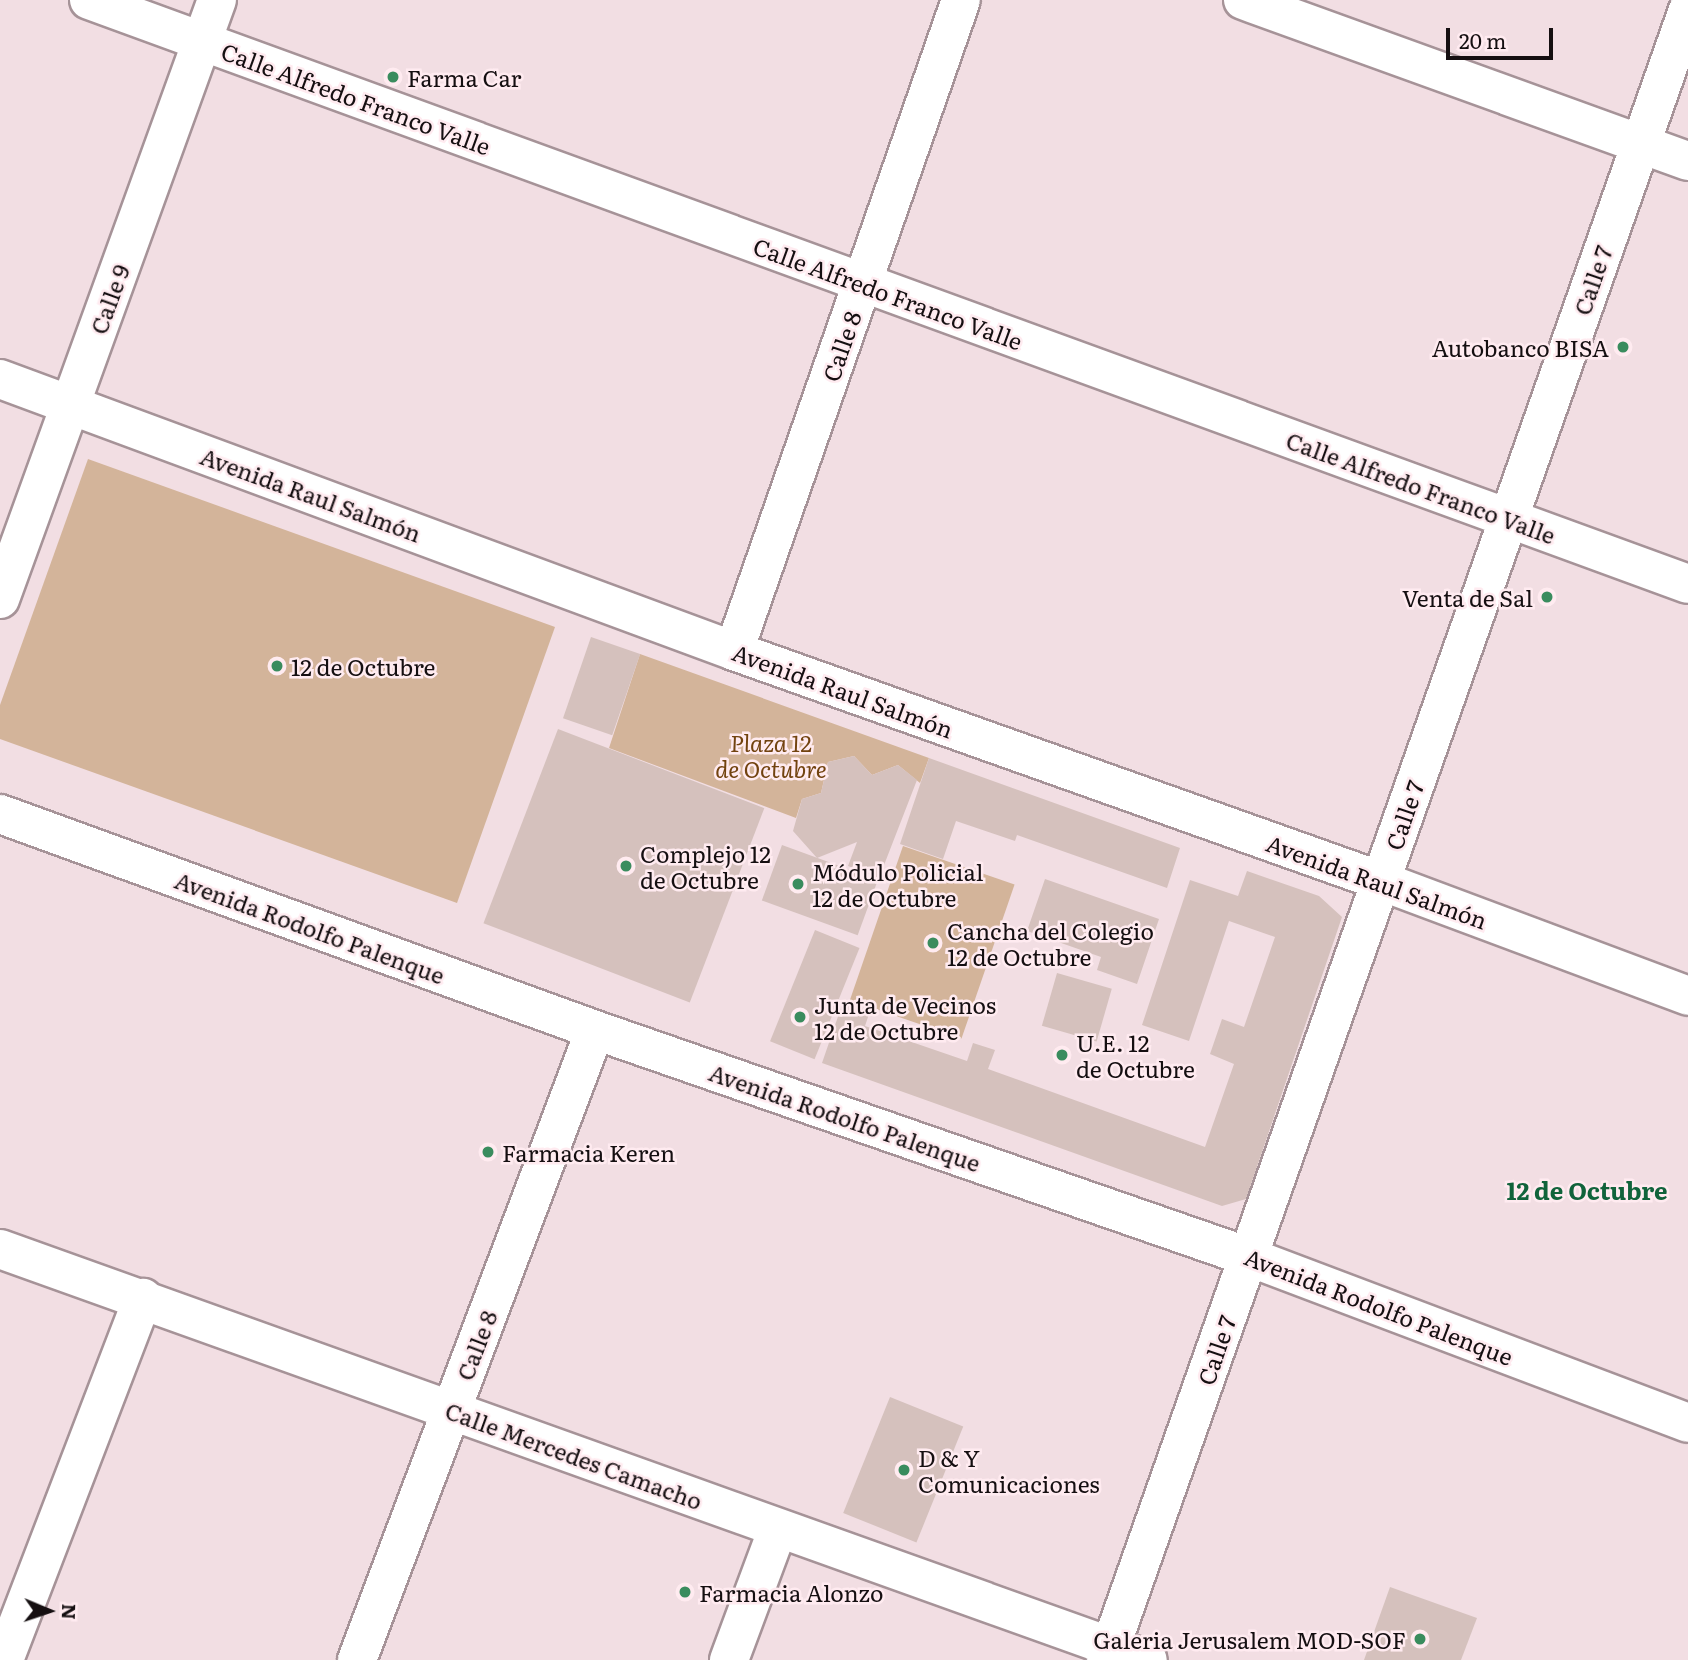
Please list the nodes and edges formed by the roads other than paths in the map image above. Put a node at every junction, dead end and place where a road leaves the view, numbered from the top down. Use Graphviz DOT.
graph roads {
  1 [pos="89,0"];
  2 [pos="217,0"];
  3 [pos="961,0"];
  4 [pos="1243,0"];
  5 [pos="1688,10"];
  6 [pos="202,42"];
  7 [pos="1640,144"];
  8 [pos="1688,161"];
  9 [pos="863,284"];
  10 [pos="0,379"];
  11 [pos="71,404"];
  12 [pos="1508,519"];
  13 [pos="1688,584"];
  14 [pos="0,599"];
  15 [pos="734,651"];
  16 [pos="0,814"];
  17 [pos="1381,881"];
  18 [pos="1688,996"];
  19 [pos="596,1030"];
  20 [pos="0,1249"];
  21 [pos="1249,1257"];
  22 [pos="143,1298"];
  23 [pos="452,1409"];
  24 [pos="1688,1423"];
  25 [pos="776,1531"];
  26 [pos="1109,1653"];
  27 [pos="4,1660"];
  28 [pos="357,1660"];
  29 [pos="729,1660"];
  30 [pos="1148,1660"];
  1 -- 6 [label="street, Calle Alfredo Franco Valle"];
  2 -- 6 [label="street, Calle 9"];
  3 -- 9 [label="street, Calle 8"];
  4 -- 7 [label="street"];
  5 -- 7 [label="street, Calle 7"];
  6 -- 9 [label="street, Calle Alfredo Franco Valle"];
  6 -- 11 [label="street, Calle 9"];
  7 -- 8 [label="street"];
  7 -- 12 [label="street, Calle 7"];
  9 -- 12 [label="street, Calle Alfredo Franco Valle"];
  9 -- 15 [label="street, Calle 8"];
  10 -- 11 [label="street, Avenida Raul Salmón"];
  11 -- 14 [label="street, Calle 9"];
  11 -- 15 [label="street, Avenida Raul Salmón"];
  12 -- 13 [label="street, Calle Alfredo Franco Valle"];
  12 -- 17 [label="street, Calle 7"];
  15 -- 17 [label="street, Avenida Raul Salmón"];
  16 -- 19 [label="street, Avenida Rodolfo Palenque"];
  17 -- 18 [label="street, Avenida Raul Salmón"];
  17 -- 21 [label="street, Calle 7"];
  19 -- 21 [label="street, Avenida Rodolfo Palenque"];
  19 -- 23 [label="street, Calle 8"];
  20 -- 22 [label="street, Calle Mercedes Camacho"];
  21 -- 24 [label="street, Avenida Rodolfo Palenque"];
  21 -- 26 [label="street, Calle 7"];
  22 -- 23 [label="street, Calle Mercedes Camacho"];
  22 -- 27 [label="street"];
  23 -- 25 [label="street, Calle Mercedes Camacho"];
  23 -- 28 [label="street, Calle 8"];
  25 -- 26 [label="street, Calle Mercedes Camacho"];
  25 -- 29 [label="street"];
  26 -- 30 [label="street, Calle Mercedes Camacho"];
}
